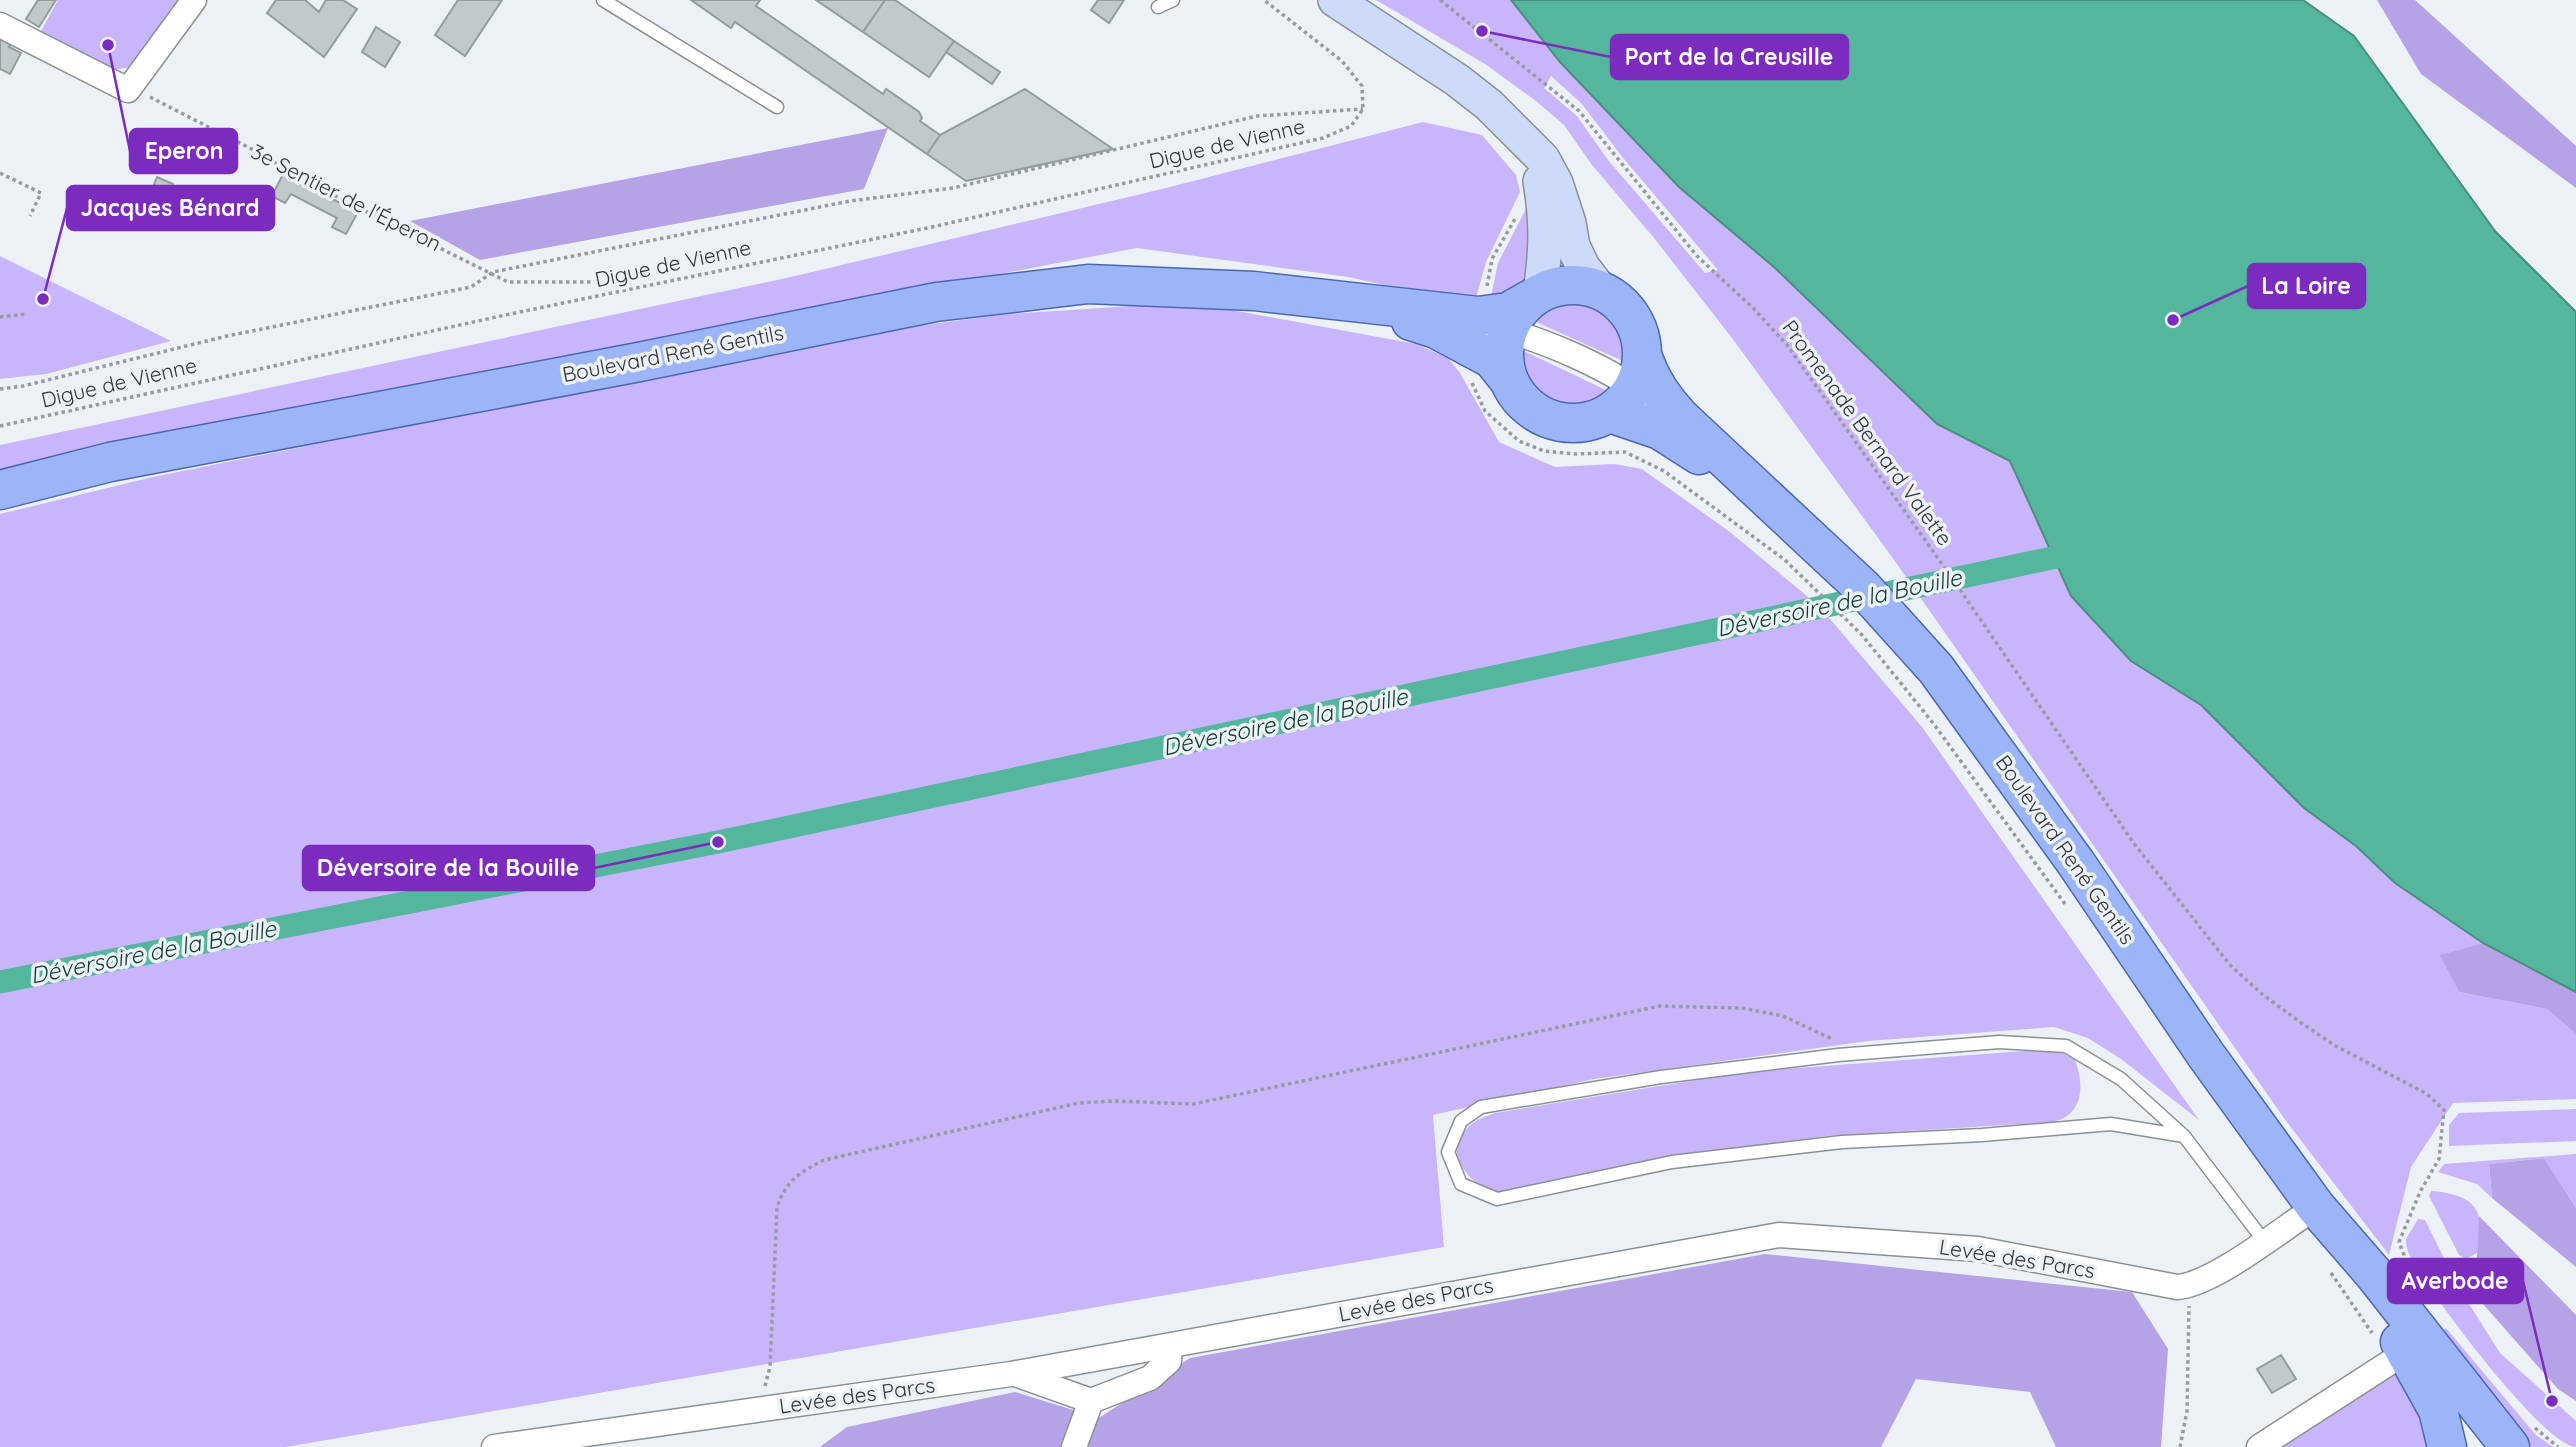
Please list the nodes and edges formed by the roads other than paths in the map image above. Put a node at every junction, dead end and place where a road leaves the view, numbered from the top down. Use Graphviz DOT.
graph roads {
  1 [pos="194,0"];
  2 [pos="603,0"];
  3 [pos="1173,0"];
  4 [pos="1335,0"];
  5 [pos="1158,7"];
  6 [pos="0,25"];
  7 [pos="777,107"];
  8 [pos="1520,134"];
  9 [pos="1602,292"];
  10 [pos="1534,297"];
  11 [pos="1353,301"];
  12 [pos="1507,331"];
  13 [pos="1489,378"];
  14 [pos="1628,385"];
  15 [pos="0,490"];
  16 [pos="1786,518"];
  17 [pos="2184,1136"];
  18 [pos="2316,1207"];
  19 [pos="2264,1241"];
  20 [pos="1170,1346"];
  21 [pos="2398,1356"];
  22 [pos="1014,1373"];
  23 [pos="1091,1401"];
  24 [pos="2521,1437"];
  25 [pos="494,1447"];
  26 [pos="1074,1447"];
  27 [pos="2259,1447"];
  28 [pos="2447,1447"];
  1 -- 6 [label="street"];
  2 -- 7 [label="lane"];
  3 -- 5 [label="lane"];
  4 -- 8 [label="main road"];
  8 -- 9 [label="main road"];
  8 -- 10 [label="main road"];
  9 -- 10 [label="main road, Boulevard René Gentils"];
  9 -- 14 [label="main road"];
  10 -- 11 [label="main road, Boulevard René Gentils"];
  10 -- 12 [label="main road"];
  11 -- 12 [label="street"];
  11 -- 13 [label="main road, Boulevard René Gentils"];
  11 -- 15 [label="main road, Boulevard René Gentils"];
  12 -- 13 [label="main road"];
  12 -- 14 [label="street"];
  13 -- 14 [label="main road, Boulevard René Gentils"];
  14 -- 16 [label="main road, Boulevard René Gentils"];
  14 -- 16 [label="main road, Boulevard René Gentils"];
  16 -- 18 [label="main road, Boulevard René Gentils"];
  17 -- 17 [label="lane"];
  17 -- 19 [label="lane"];
  18 -- 19 [label="street"];
  18 -- 21 [label="main road, Boulevard René Gentils"];
  18 -- 24 [label="main road, Boulevard René Gentils"];
  19 -- 20 [label="street, Levée des Parcs"];
  20 -- 22 [label="street, Levée des Parcs"];
  20 -- 23 [label="street"];
  21 -- 27 [label="street"];
  21 -- 28 [label="main road, Boulevard René Gentils"];
  22 -- 23 [label="street"];
  22 -- 25 [label="street, Levée des Parcs"];
  23 -- 26 [label="street"];
}
